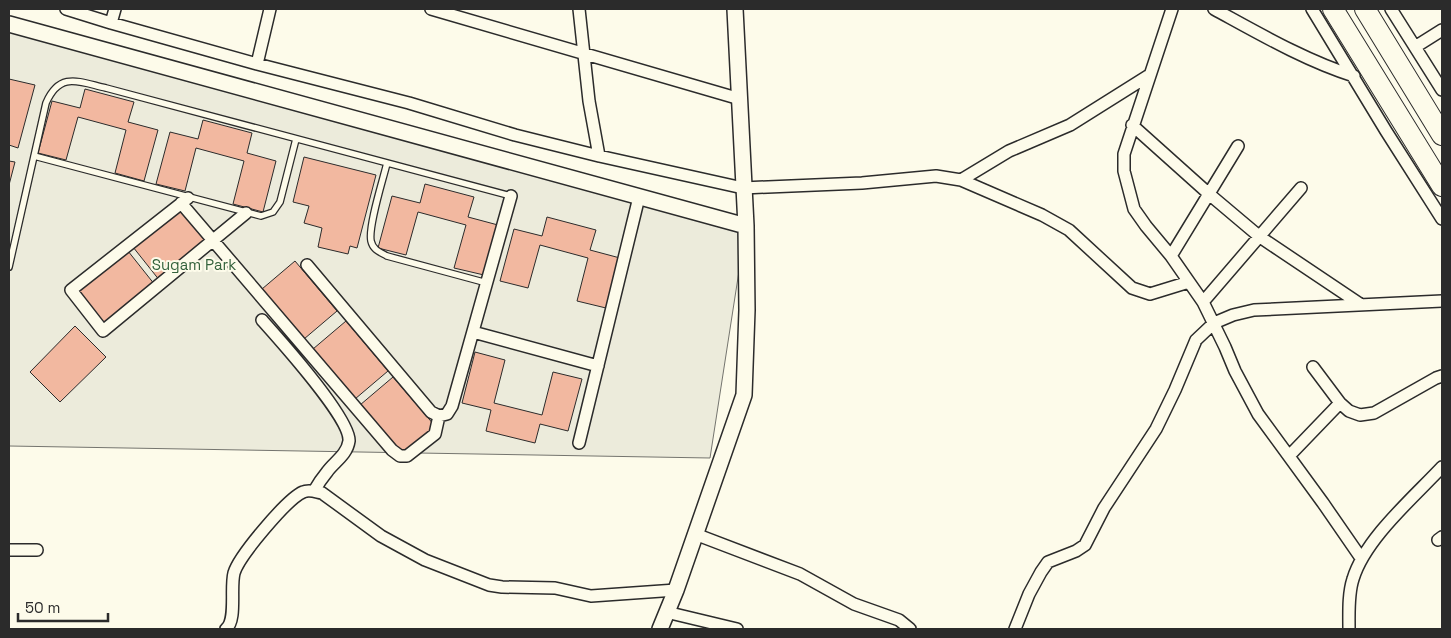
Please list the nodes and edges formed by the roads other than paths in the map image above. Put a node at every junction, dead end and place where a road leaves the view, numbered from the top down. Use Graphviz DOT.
graph roads {
  1 [pos="66,9"];
  2 [pos="115,9"];
  3 [pos="270,9"];
  4 [pos="431,9"];
  5 [pos="579,9"];
  6 [pos="732,9"];
  7 [pos="1172,9"];
  8 [pos="1214,9"];
  9 [pos="1312,9"];
  10 [pos="1333,9"];
  11 [pos="1365,9"];
  12 [pos="1391,9"];
  13 [pos="111,23"];
  14 [pos="9,24"];
  15 [pos="1442,30"];
  16 [pos="1415,47"];
  17 [pos="584,55"];
  18 [pos="257,64"];
  19 [pos="1148,76"];
  20 [pos="1354,76"];
  21 [pos="1442,90"];
  22 [pos="740,99"];
  23 [pos="1132,125"];
  24 [pos="1442,135"];
  25 [pos="296,139"];
  26 [pos="1238,146"];
  27 [pos="34,156"];
  28 [pos="599,156"];
  29 [pos="387,163"];
  30 [pos="961,180"];
  31 [pos="1442,186"];
  32 [pos="743,188"];
  33 [pos="1301,188"];
  34 [pos="1209,194"];
  35 [pos="511,196"];
  36 [pos="639,197"];
  37 [pos="185,200"];
  38 [pos="246,213"];
  39 [pos="1442,219"];
  40 [pos="746,226"];
  41 [pos="1260,237"];
  42 [pos="213,240"];
  43 [pos="1171,256"];
  44 [pos="307,265"];
  45 [pos="9,267"];
  46 [pos="1189,282"];
  47 [pos="487,283"];
  48 [pos="1442,301"];
  49 [pos="1203,302"];
  50 [pos="1360,304"];
  51 [pos="262,320"];
  52 [pos="1214,323"];
  53 [pos="473,332"];
  54 [pos="598,366"];
  55 [pos="1313,367"];
  56 [pos="1442,376"];
  57 [pos="1340,403"];
  58 [pos="439,416"];
  59 [pos="579,443"];
  60 [pos="1289,456"];
  61 [pos="1442,467"];
  62 [pos="314,491"];
  63 [pos="696,534"];
  64 [pos="9,550"];
  65 [pos="37,550"];
  66 [pos="1361,558"];
  67 [pos="676,590"];
  68 [pos="666,612"];
  69 [pos="228,629"];
  70 [pos="241,629"];
  71 [pos="660,629"];
  72 [pos="737,629"];
  73 [pos="910,629"];
  74 [pos="1015,629"];
  75 [pos="1349,629"];
  1 -- 13 [label="street"];
  2 -- 13 [label="street"];
  3 -- 18 [label="street"];
  4 -- 17 [label="street"];
  5 -- 17 [label="street"];
  6 -- 22 [label="street"];
  7 -- 19 [label="street"];
  8 -- 20 [label="street"];
  9 -- 20 [label="street"];
  10 -- 31 [label="highway"];
  11 -- 24 [label="highway"];
  12 -- 16 [label="street"];
  13 -- 18 [label="street"];
  14 -- 36 [label="street"];
  15 -- 16 [label="street"];
  16 -- 21 [label="street"];
  17 -- 22 [label="street"];
  17 -- 28 [label="street"];
  18 -- 28 [label="street"];
  19 -- 23 [label="street"];
  19 -- 30 [label="street"];
  20 -- 39 [label="street"];
  22 -- 32 [label="street"];
  23 -- 34 [label="street"];
  23 -- 43 [label="street"];
  25 -- 27 [label="lane"];
  25 -- 29 [label="lane"];
  25 -- 38 [label="lane"];
  26 -- 34 [label="street"];
  27 -- 37 [label="lane"];
  27 -- 45 [label="lane"];
  28 -- 32 [label="street"];
  29 -- 35 [label="lane"];
  29 -- 47 [label="lane"];
  30 -- 32 [label="street"];
  30 -- 46 [label="street"];
  32 -- 40 [label="street"];
  33 -- 41 [label="street"];
  34 -- 41 [label="street"];
  34 -- 43 [label="street"];
  35 -- 47 [label="street"];
  36 -- 40 [label="street"];
  36 -- 54 [label="street"];
  37 -- 38 [label="lane"];
  37 -- 42 [label="street"];
  37 -- 42 [label="street"];
  38 -- 42 [label="street"];
  40 -- 63 [label="street"];
  41 -- 49 [label="street"];
  41 -- 50 [label="street"];
  42 -- 58 [label="street"];
  43 -- 46 [label="street"];
  44 -- 58 [label="street"];
  46 -- 49 [label="street"];
  47 -- 53 [label="street"];
  48 -- 50 [label="street"];
  49 -- 52 [label="street"];
  50 -- 52 [label="street"];
  51 -- 62 [label="street"];
  52 -- 60 [label="street"];
  52 -- 74 [label="street"];
  53 -- 54 [label="street"];
  53 -- 58 [label="street"];
  54 -- 59 [label="street"];
  55 -- 57 [label="street"];
  56 -- 57 [label="street"];
  57 -- 60 [label="street"];
  60 -- 66 [label="street"];
  61 -- 66 [label="street"];
  62 -- 67 [label="street"];
  62 -- 69 [label="street"];
  63 -- 67 [label="street"];
  63 -- 73 [label="street"];
  64 -- 65 [label="street"];
  66 -- 75 [label="street"];
  67 -- 68 [label="street"];
  68 -- 71 [label="street"];
  68 -- 72 [label="street"];
  69 -- 70 [label="street"];
}
